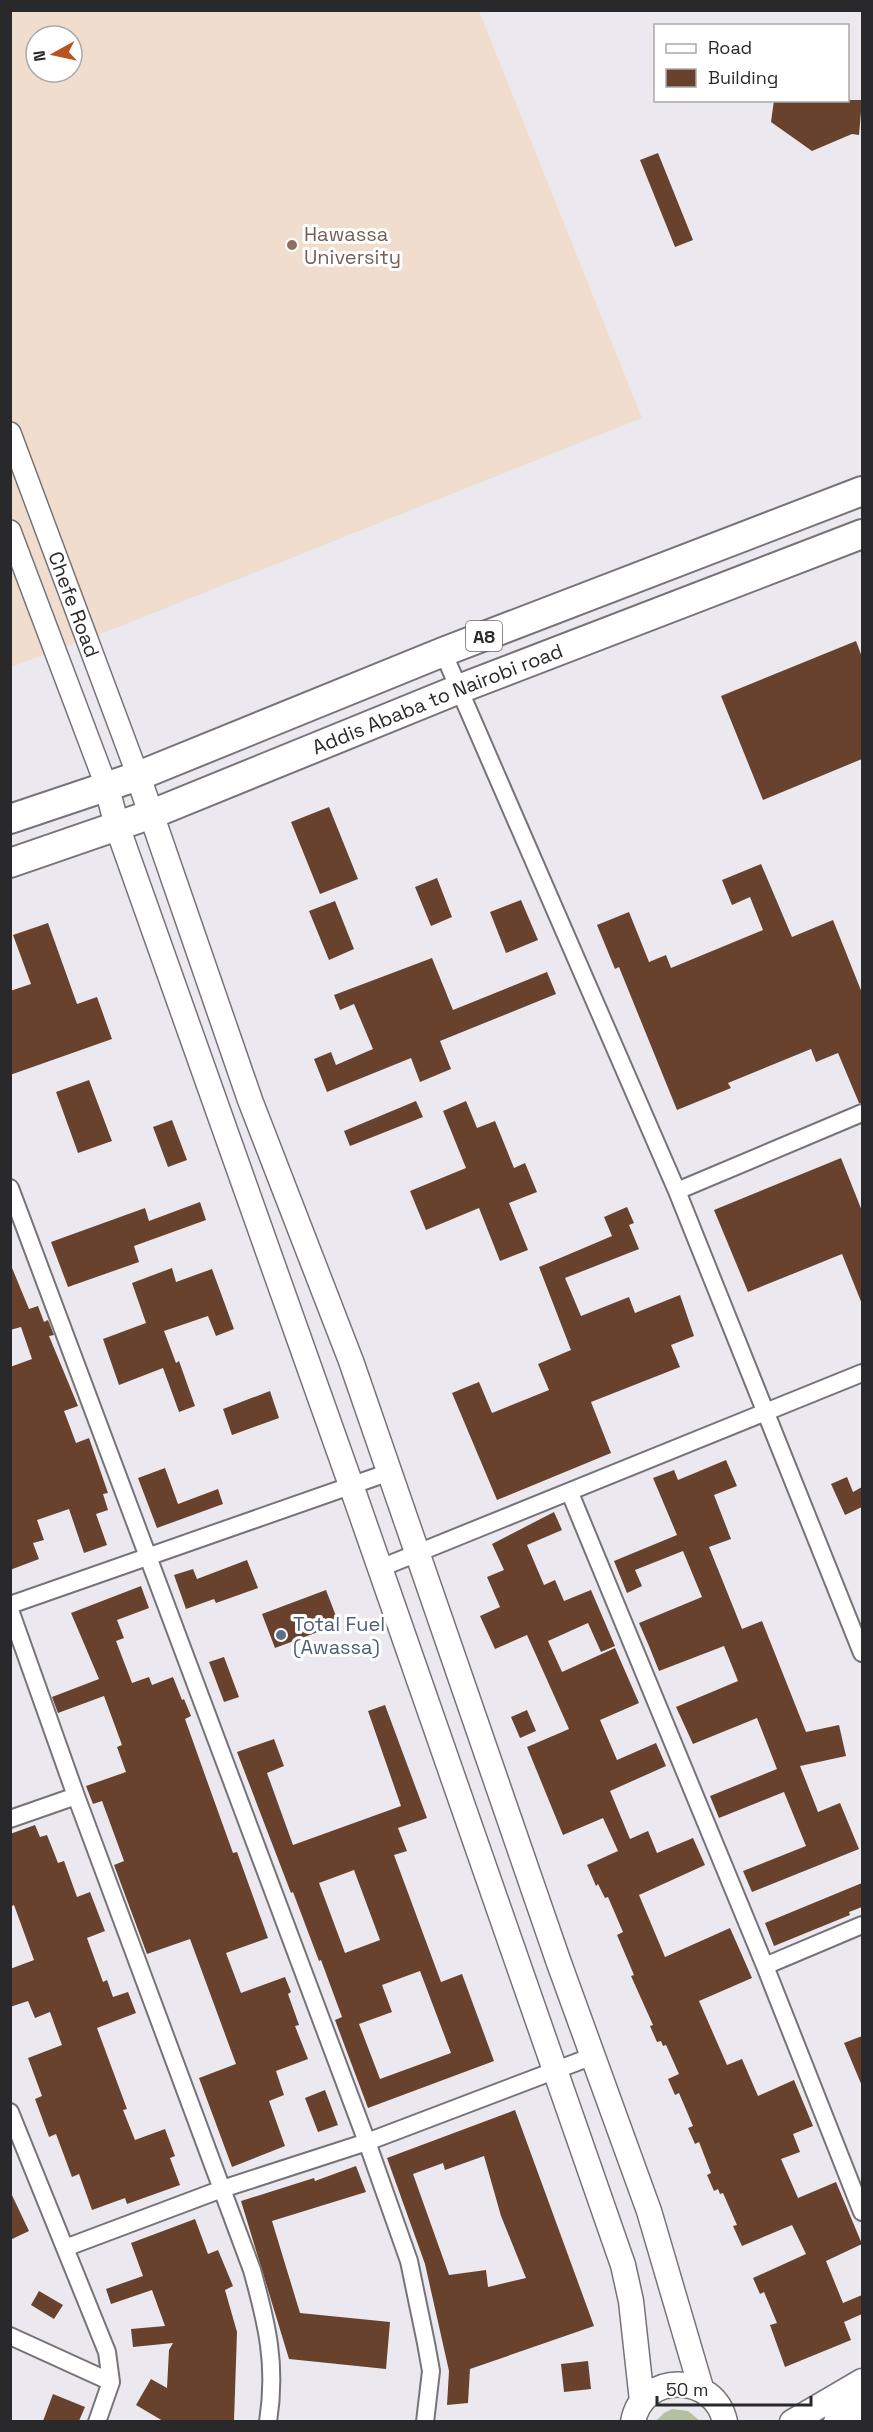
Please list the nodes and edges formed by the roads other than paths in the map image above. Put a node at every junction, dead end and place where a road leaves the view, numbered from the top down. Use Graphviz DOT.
graph roads {
  1 [pos="10,434"];
  2 [pos="862,491"];
  3 [pos="10,531"];
  4 [pos="862,534"];
  5 [pos="443,652"];
  6 [pos="459,689"];
  7 [pos="138,777"];
  8 [pos="108,788"];
  9 [pos="152,814"];
  10 [pos="10,819"];
  11 [pos="117,826"];
  12 [pos="10,863"];
  13 [pos="862,1113"];
  14 [pos="10,1188"];
  15 [pos="677,1191"];
  16 [pos="16,1219"];
  17 [pos="862,1373"];
  18 [pos="765,1414"];
  19 [pos="387,1473"];
  20 [pos="351,1485"];
  21 [pos="570,1493"];
  22 [pos="417,1553"];
  23 [pos="149,1558"];
  24 [pos="378,1569"];
  25 [pos="10,1605"];
  26 [pos="10,1610"];
  27 [pos="862,1653"];
  28 [pos="76,1796"];
  29 [pos="10,1819"];
  30 [pos="862,1924"];
  31 [pos="765,1966"];
  32 [pos="592,2056"];
  33 [pos="554,2071"];
  34 [pos="10,2112"];
  35 [pos="367,2142"];
  36 [pos="222,2189"];
  37 [pos="862,2212"];
  38 [pos="65,2248"];
  39 [pos="10,2336"];
  40 [pos="862,2381"];
  41 [pos="111,2382"];
  42 [pos="701,2388"];
  43 [pos="638,2411"];
  44 [pos="861,2411"];
  45 [pos="731,2420"];
  46 [pos="97,2421"];
  47 [pos="268,2421"];
  48 [pos="425,2421"];
  49 [pos="792,2421"];
  50 [pos="836,2421"];
  1 -- 7 [label="street, Chefe Road"];
  2 -- 5 [label="highway, Addis Ababa to Nairobi road / A8"];
  3 -- 8 [label="street, Chefe Road"];
  4 -- 6 [label="highway, Addis Ababa to Nairobi road / A8"];
  5 -- 6 [label="street"];
  5 -- 7 [label="highway, Addis Ababa to Nairobi road / A8"];
  6 -- 9 [label="highway, Addis Ababa to Nairobi road / A8"];
  6 -- 15 [label="street"];
  7 -- 8 [label="highway, Addis Ababa to Nairobi road / A8"];
  7 -- 9 [label="main road"];
  8 -- 10 [label="highway, Addis Ababa to Nairobi road / A8"];
  8 -- 11 [label="main road"];
  9 -- 11 [label="highway, Addis Ababa to Nairobi road / A8"];
  9 -- 19 [label="main road"];
  11 -- 12 [label="highway, Addis Ababa to Nairobi road / A8"];
  11 -- 20 [label="main road"];
  13 -- 15 [label="street"];
  14 -- 16 [label="street"];
  15 -- 18 [label="street"];
  16 -- 23 [label="street"];
  17 -- 18 [label="street"];
  18 -- 21 [label="street"];
  18 -- 27 [label="street"];
  19 -- 20 [label="street"];
  19 -- 22 [label="main road"];
  20 -- 23 [label="street"];
  20 -- 24 [label="main road"];
  21 -- 22 [label="street"];
  21 -- 31 [label="street"];
  22 -- 24 [label="street"];
  22 -- 32 [label="main road"];
  23 -- 25 [label="street"];
  23 -- 35 [label="street"];
  24 -- 33 [label="main road"];
  26 -- 28 [label="street"];
  28 -- 29 [label="street"];
  28 -- 36 [label="street"];
  30 -- 31 [label="street"];
  31 -- 37 [label="street"];
  32 -- 33 [label="street"];
  32 -- 42 [label="main road"];
  33 -- 35 [label="street"];
  33 -- 43 [label="main road"];
  34 -- 38 [label="street"];
  35 -- 36 [label="street"];
  35 -- 48 [label="street"];
  36 -- 38 [label="street"];
  36 -- 47 [label="street"];
  38 -- 41 [label="street"];
  39 -- 41 [label="street"];
  40 -- 49 [label="main road"];
  41 -- 46 [label="street"];
  42 -- 43 [label="main road"];
  42 -- 45 [label="main road"];
  44 -- 50 [label="main road"];
}
